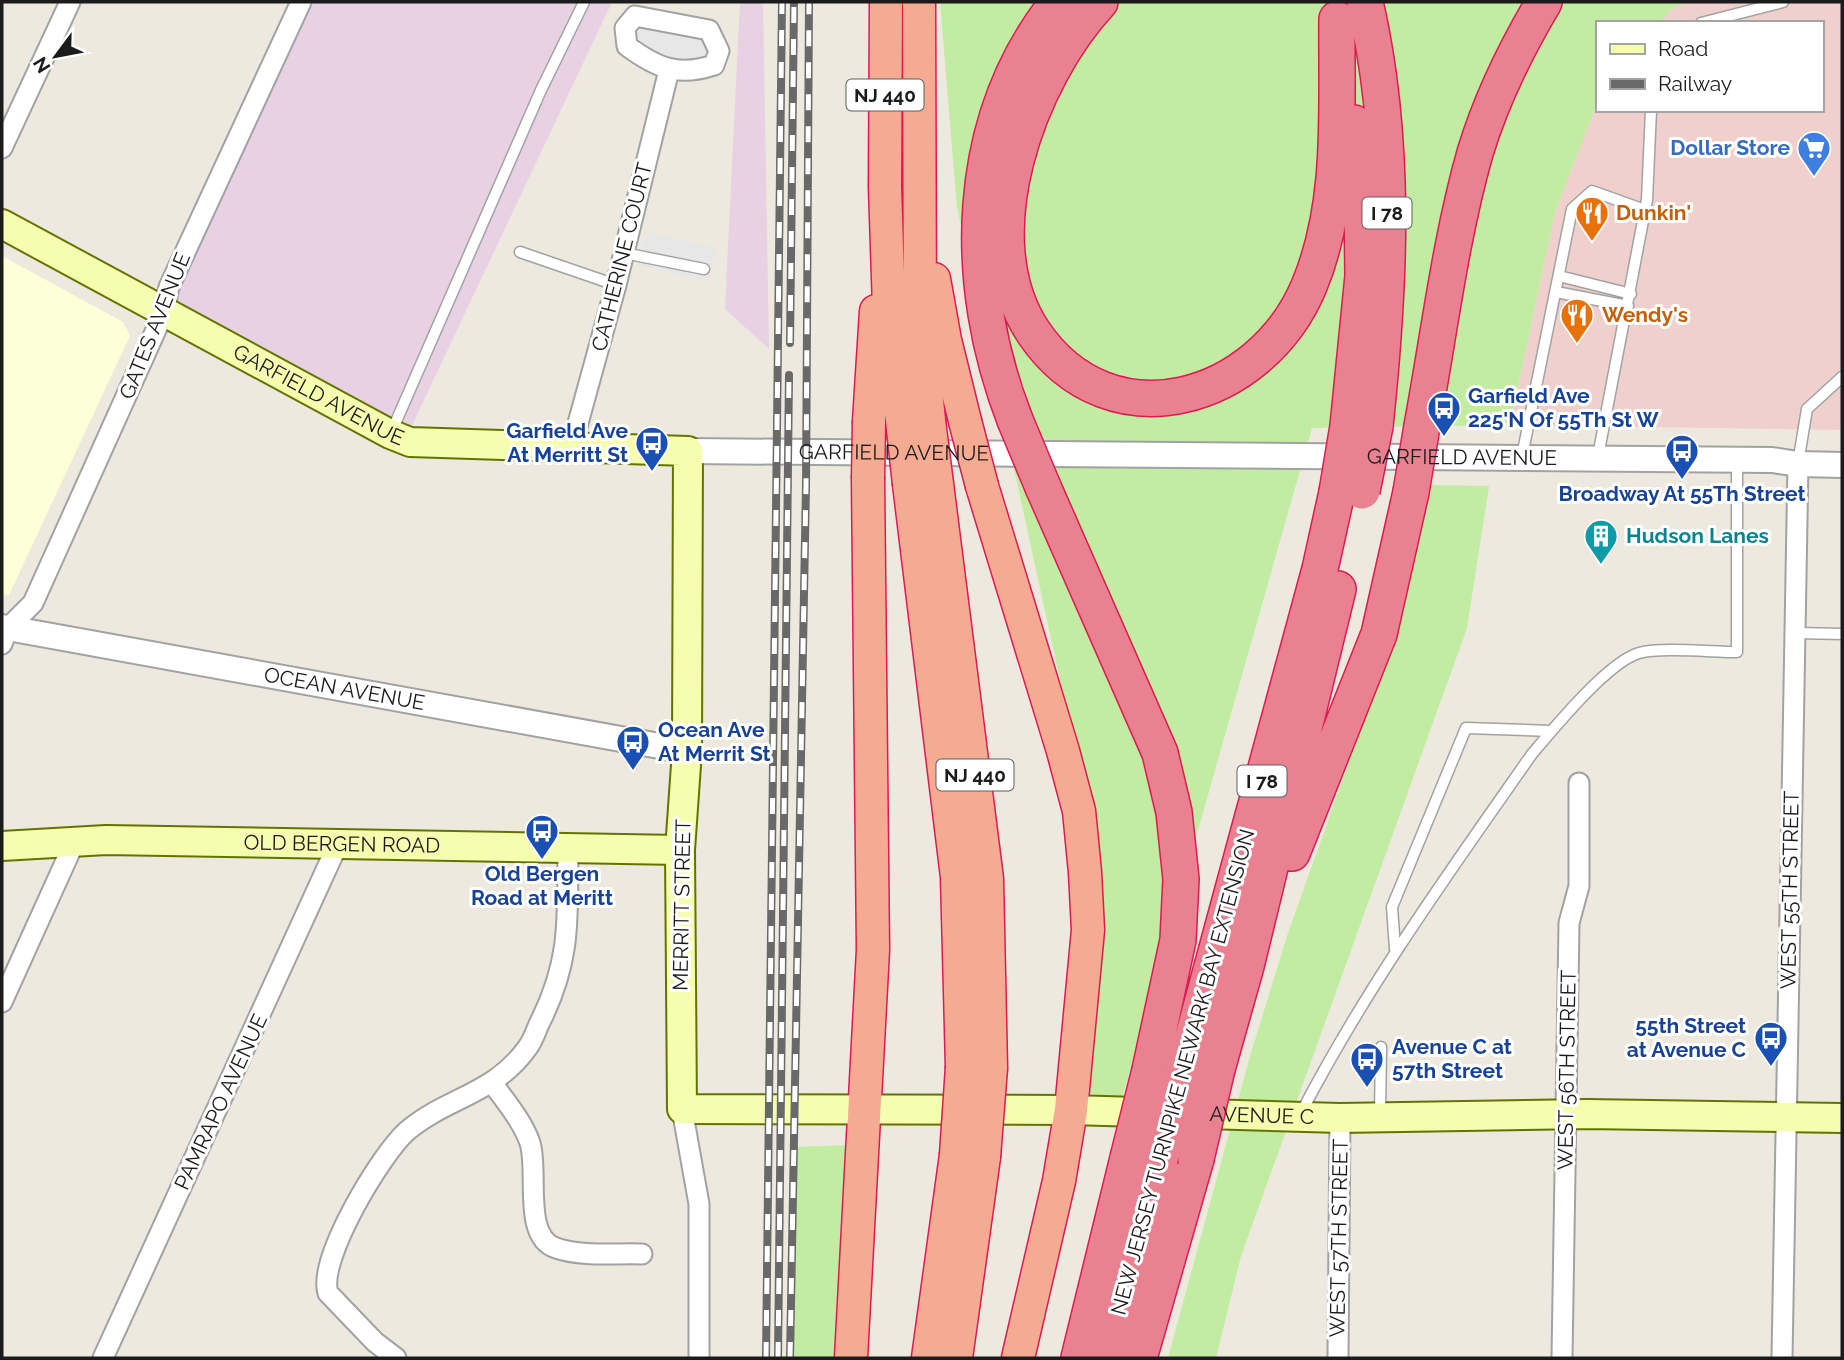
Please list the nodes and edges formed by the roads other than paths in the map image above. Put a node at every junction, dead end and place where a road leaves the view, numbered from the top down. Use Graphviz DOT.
graph roads {
  1 [pos="70,2"];
  2 [pos="300,2"];
  3 [pos="584,2"];
  4 [pos="886,2"];
  5 [pos="919,2"];
  6 [pos="1058,2"];
  7 [pos="1100,2"];
  8 [pos="1544,2"];
  9 [pos="1783,2"];
  10 [pos="1345,7"];
  11 [pos="1710,21"];
  12 [pos="668,69"];
  13 [pos="1651,112"];
  14 [pos="2,148"];
  15 [pos="918,183"];
  16 [pos="885,187"];
  17 [pos="1646,210"];
  18 [pos="2,224"];
  19 [pos="520,252"];
  20 [pos="624,253"];
  21 [pos="704,269"];
  22 [pos="1559,276"];
  23 [pos="616,285"];
  24 [pos="1556,292"];
  25 [pos="1631,294"];
  26 [pos="1628,306"];
  27 [pos="164,312"];
  28 [pos="1842,377"];
  29 [pos="916,420"];
  30 [pos="390,434"];
  31 [pos="572,444"];
  32 [pos="688,450"];
  33 [pos="1522,456"];
  34 [pos="1598,457"];
  35 [pos="1737,459"];
  36 [pos="1798,464"];
  37 [pos="1842,465"];
  38 [pos="1349,491"];
  39 [pos="4,633"];
  40 [pos="1797,633"];
  41 [pos="1842,634"];
  42 [pos="1551,731"];
  43 [pos="687,751"];
  44 [pos="1579,783"];
  45 [pos="74,843"];
  46 [pos="2,846"];
  47 [pos="337,846"];
  48 [pos="568,848"];
  49 [pos="680,850"];
  50 [pos="1395,949"];
  51 [pos="1246,966"];
  52 [pos="2,1002"];
  53 [pos="1381,1047"];
  54 [pos="1184,1070"];
  55 [pos="493,1084"];
  56 [pos="682,1109"];
  57 [pos="1071,1110"];
  58 [pos="865,1111"];
  59 [pos="1566,1114"];
  60 [pos="1784,1116"];
  61 [pos="1299,1117"];
  62 [pos="1340,1118"];
  63 [pos="1380,1118"];
  64 [pos="1842,1118"];
  65 [pos="970,1156"];
  66 [pos="1144,1158"];
  67 [pos="642,1254"];
  68 [pos="1022,1350"];
  69 [pos="103,1358"];
  70 [pos="394,1358"];
  71 [pos="699,1358"];
  72 [pos="851,1358"];
  73 [pos="928,1358"];
  74 [pos="956,1358"];
  75 [pos="1079,1358"];
  76 [pos="1106,1358"];
  77 [pos="1139,1358"];
  78 [pos="1338,1358"];
  79 [pos="1562,1358"];
  80 [pos="1782,1358"];
  1 -- 14 [label="street"];
  2 -- 27 [label="street, GATES AVENUE"];
  3 -- 30 [label="lane"];
  4 -- 16 [label="highway, NJ 440"];
  5 -- 15 [label="highway, NJ 440"];
  6 -- 54 [label="highway, bridge"];
  7 -- 10 [label="highway"];
  8 -- 51 [label="highway, bridge"];
  9 -- 11 [label="lane"];
  10 -- 38 [label="highway, NEW JERSEY TURNPIKE NEWARK BAY EXTENSION / I 78, bridge"];
  12 -- 12 [label="street"];
  12 -- 20 [label="street, CATHERINE COURT"];
  13 -- 17 [label="lane"];
  15 -- 29 [label="highway, NJ 440"];
  15 -- 57 [label="highway, bridge"];
  16 -- 29 [label="highway, NJ 440"];
  16 -- 58 [label="highway, bridge"];
  17 -- 22 [label="lane"];
  17 -- 25 [label="lane"];
  18 -- 27 [label="main road, GARFIELD AVENUE"];
  19 -- 23 [label="lane"];
  20 -- 21 [label="lane"];
  20 -- 23 [label="street, CATHERINE COURT"];
  22 -- 24 [label="lane"];
  22 -- 25 [label="lane"];
  23 -- 31 [label="street, CATHERINE COURT"];
  24 -- 26 [label="lane"];
  24 -- 33 [label="lane"];
  25 -- 26 [label="lane"];
  26 -- 34 [label="lane"];
  27 -- 30 [label="main road, GARFIELD AVENUE"];
  27 -- 39 [label="street, GATES AVENUE"];
  28 -- 36 [label="lane"];
  29 -- 65 [label="highway, NJ 440, bridge"];
  30 -- 31 [label="main road, GARFIELD AVENUE"];
  31 -- 32 [label="main road, GARFIELD AVENUE"];
  32 -- 33 [label="street, GARFIELD AVENUE"];
  32 -- 43 [label="main road, MERRITT STREET"];
  33 -- 34 [label="street, GARFIELD AVENUE"];
  34 -- 35 [label="street, GARFIELD AVENUE"];
  35 -- 36 [label="street, GARFIELD AVENUE"];
  35 -- 42 [label="lane"];
  36 -- 37 [label="street, GARFIELD AVENUE"];
  36 -- 40 [label="street, WEST 55TH STREET"];
  38 -- 51 [label="highway, NEW JERSEY TURNPIKE NEWARK BAY EXTENSION / I 78"];
  38 -- 54 [label="highway, NEW JERSEY TURNPIKE NEWARK BAY EXTENSION / I 78"];
  39 -- 43 [label="street, OCEAN AVENUE"];
  40 -- 41 [label="lane"];
  40 -- 60 [label="street, WEST 55TH STREET"];
  42 -- 50 [label="lane"];
  42 -- 50 [label="lane"];
  43 -- 49 [label="main road, MERRITT STREET"];
  44 -- 59 [label="street, WEST 56TH STREET"];
  45 -- 46 [label="main road, OLD BERGEN ROAD"];
  45 -- 47 [label="main road, OLD BERGEN ROAD"];
  45 -- 52 [label="street"];
  47 -- 48 [label="main road, OLD BERGEN ROAD"];
  47 -- 69 [label="street, PAMRAPO AVENUE"];
  48 -- 49 [label="main road, OLD BERGEN ROAD"];
  48 -- 55 [label="street"];
  49 -- 56 [label="main road, MERRITT STREET"];
  50 -- 61 [label="lane"];
  51 -- 54 [label="highway, NEW JERSEY TURNPIKE NEWARK BAY EXTENSION / I 78"];
  53 -- 63 [label="lane"];
  54 -- 66 [label="highway, NEW JERSEY TURNPIKE NEWARK BAY EXTENSION / I 78, bridge"];
  54 -- 77 [label="highway, NEW JERSEY TURNPIKE NEWARK BAY EXTENSION / I 78, bridge"];
  55 -- 67 [label="street"];
  55 -- 70 [label="street"];
  56 -- 58 [label="main road, AVENUE C"];
  56 -- 71 [label="street, MERRITT STREET"];
  57 -- 58 [label="main road, AVENUE C"];
  57 -- 61 [label="main road, AVENUE C"];
  57 -- 68 [label="highway"];
  58 -- 72 [label="highway"];
  59 -- 60 [label="main road, AVENUE C"];
  59 -- 63 [label="main road, AVENUE C"];
  59 -- 79 [label="street, WEST 56TH STREET"];
  60 -- 64 [label="main road, AVENUE C"];
  60 -- 80 [label="street, WEST 55TH STREET"];
  61 -- 62 [label="main road, AVENUE C"];
  62 -- 63 [label="main road, AVENUE C"];
  62 -- 78 [label="street, WEST 57TH STREET"];
  65 -- 73 [label="highway, NJ 440"];
  65 -- 74 [label="highway, NJ 440"];
  66 -- 75 [label="highway"];
  66 -- 76 [label="highway, NEW JERSEY TURNPIKE NEWARK BAY EXTENSION / I 78"];
}
